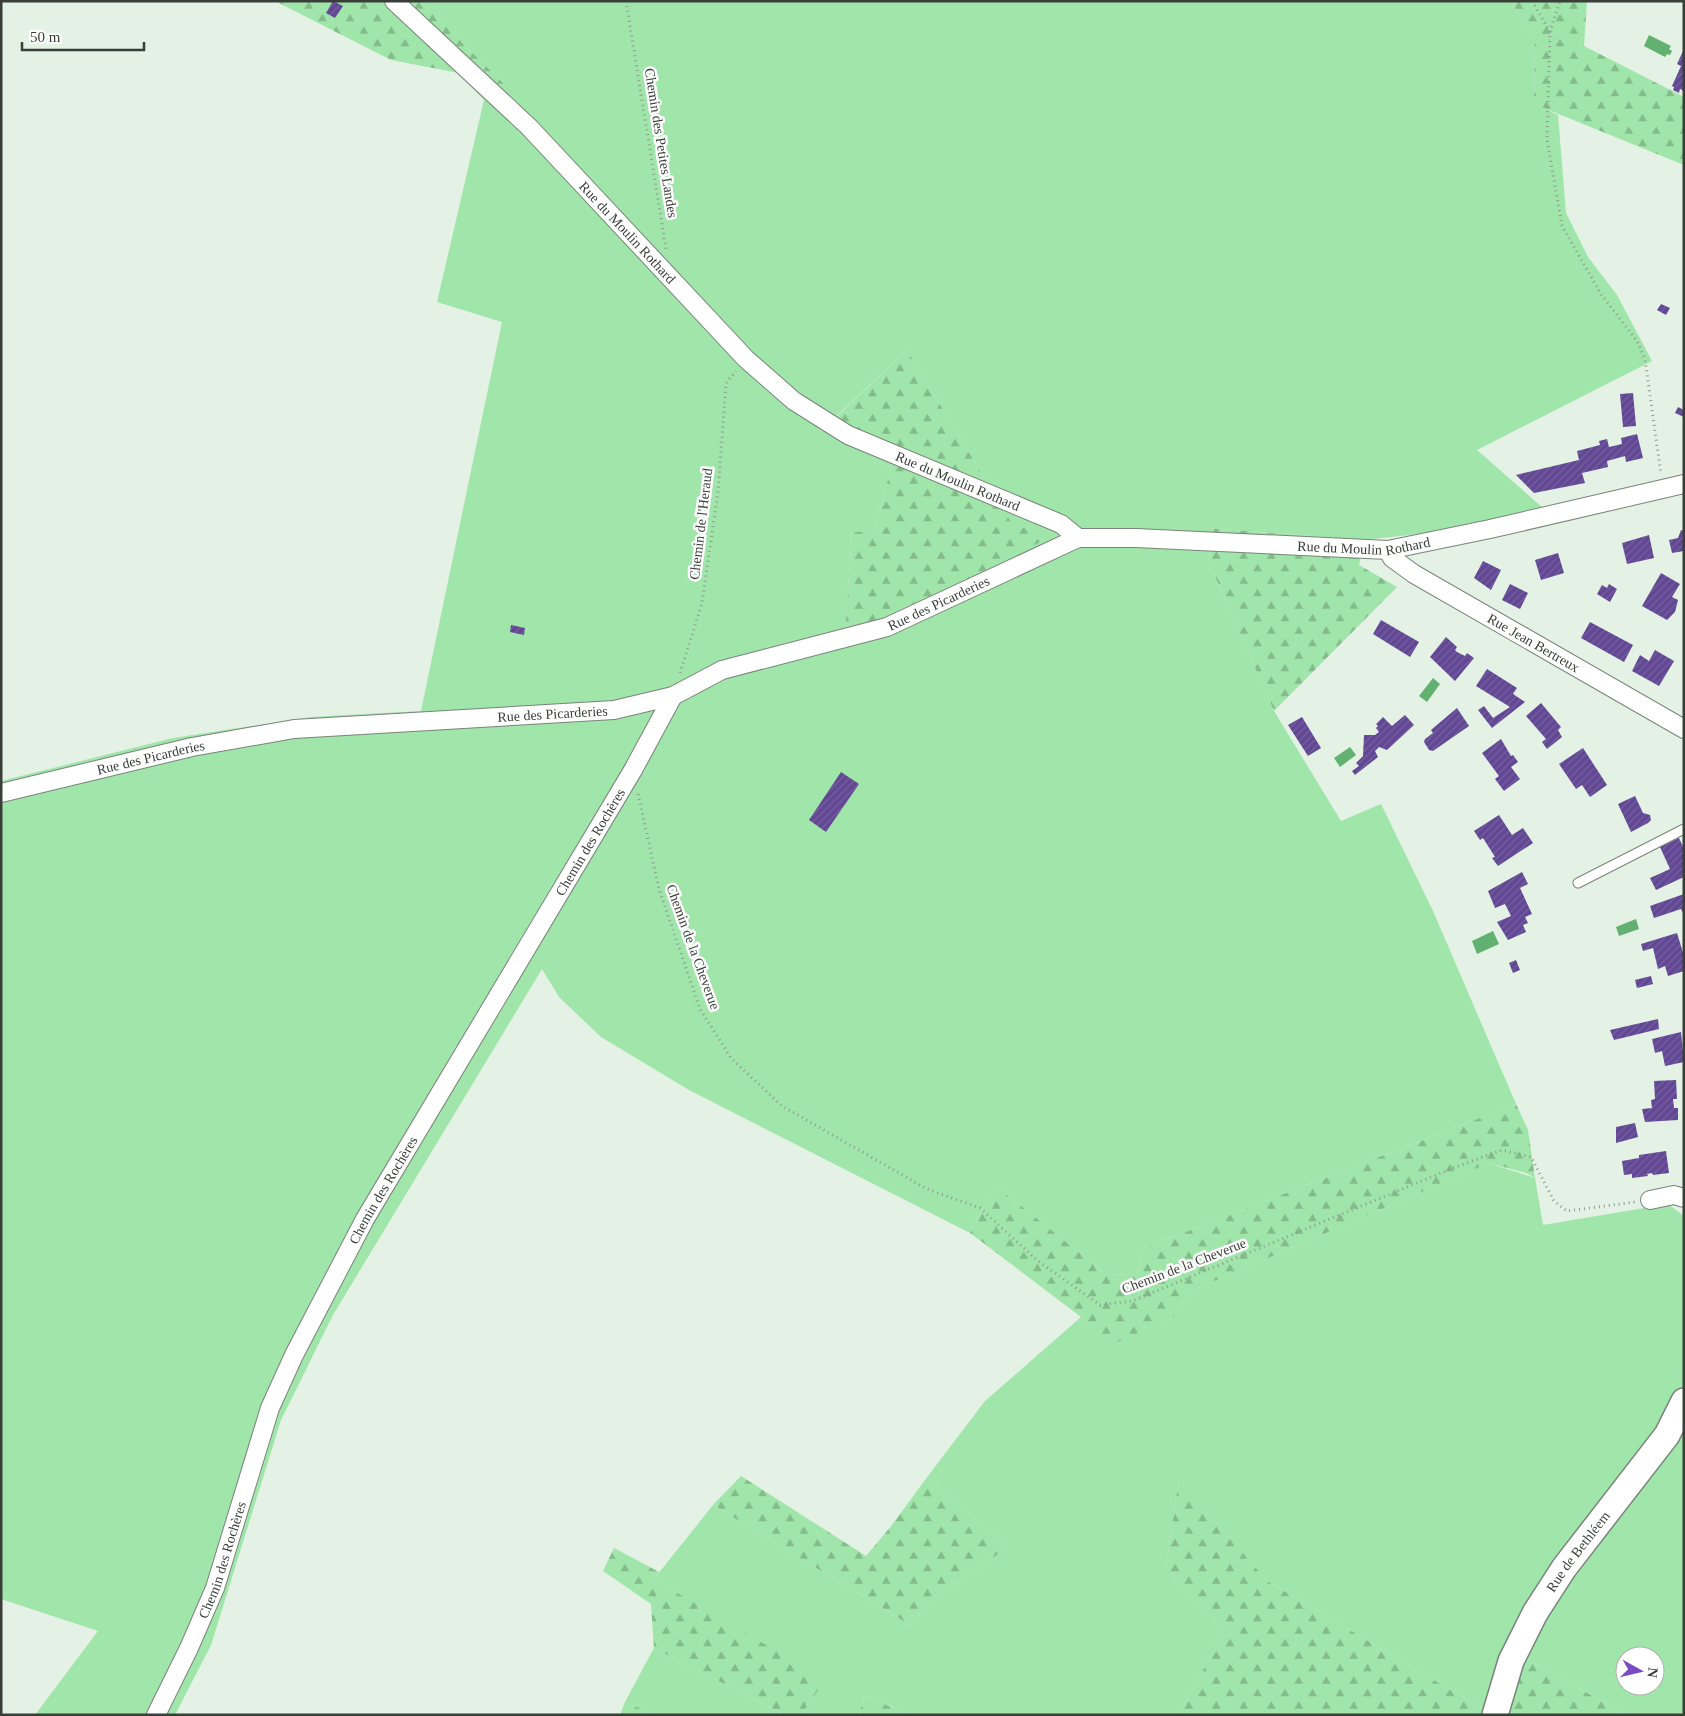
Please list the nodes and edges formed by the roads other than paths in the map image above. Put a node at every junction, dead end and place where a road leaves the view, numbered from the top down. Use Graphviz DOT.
graph roads {
  1 [pos="394,1"];
  2 [pos="1684,484"];
  3 [pos="1078,538"];
  4 [pos="1388,550"];
  5 [pos="673,696"];
  6 [pos="1684,729"];
  7 [pos="1,793"];
  8 [pos="1684,829"];
  9 [pos="1578,883"];
  10 [pos="1684,1198"];
  11 [pos="1650,1200"];
  12 [pos="1684,1401"];
  13 [pos="156,1715"];
  14 [pos="1495,1715"];
  1 -- 3 [label="street, Rue du Moulin Rothard"];
  2 -- 4 [label="street, Rue du Moulin Rothard"];
  3 -- 4 [label="street, Rue du Moulin Rothard"];
  3 -- 5 [label="street, Rue des Picarderies"];
  4 -- 6 [label="street, Rue Jean Bertreux"];
  5 -- 7 [label="street, Rue des Picarderies"];
  5 -- 13 [label="street, Chemin des Rochères"];
  8 -- 9 [label="lane"];
  10 -- 11 [label="street"];
  12 -- 14 [label="main road, Rue de Bethléem"];
}
